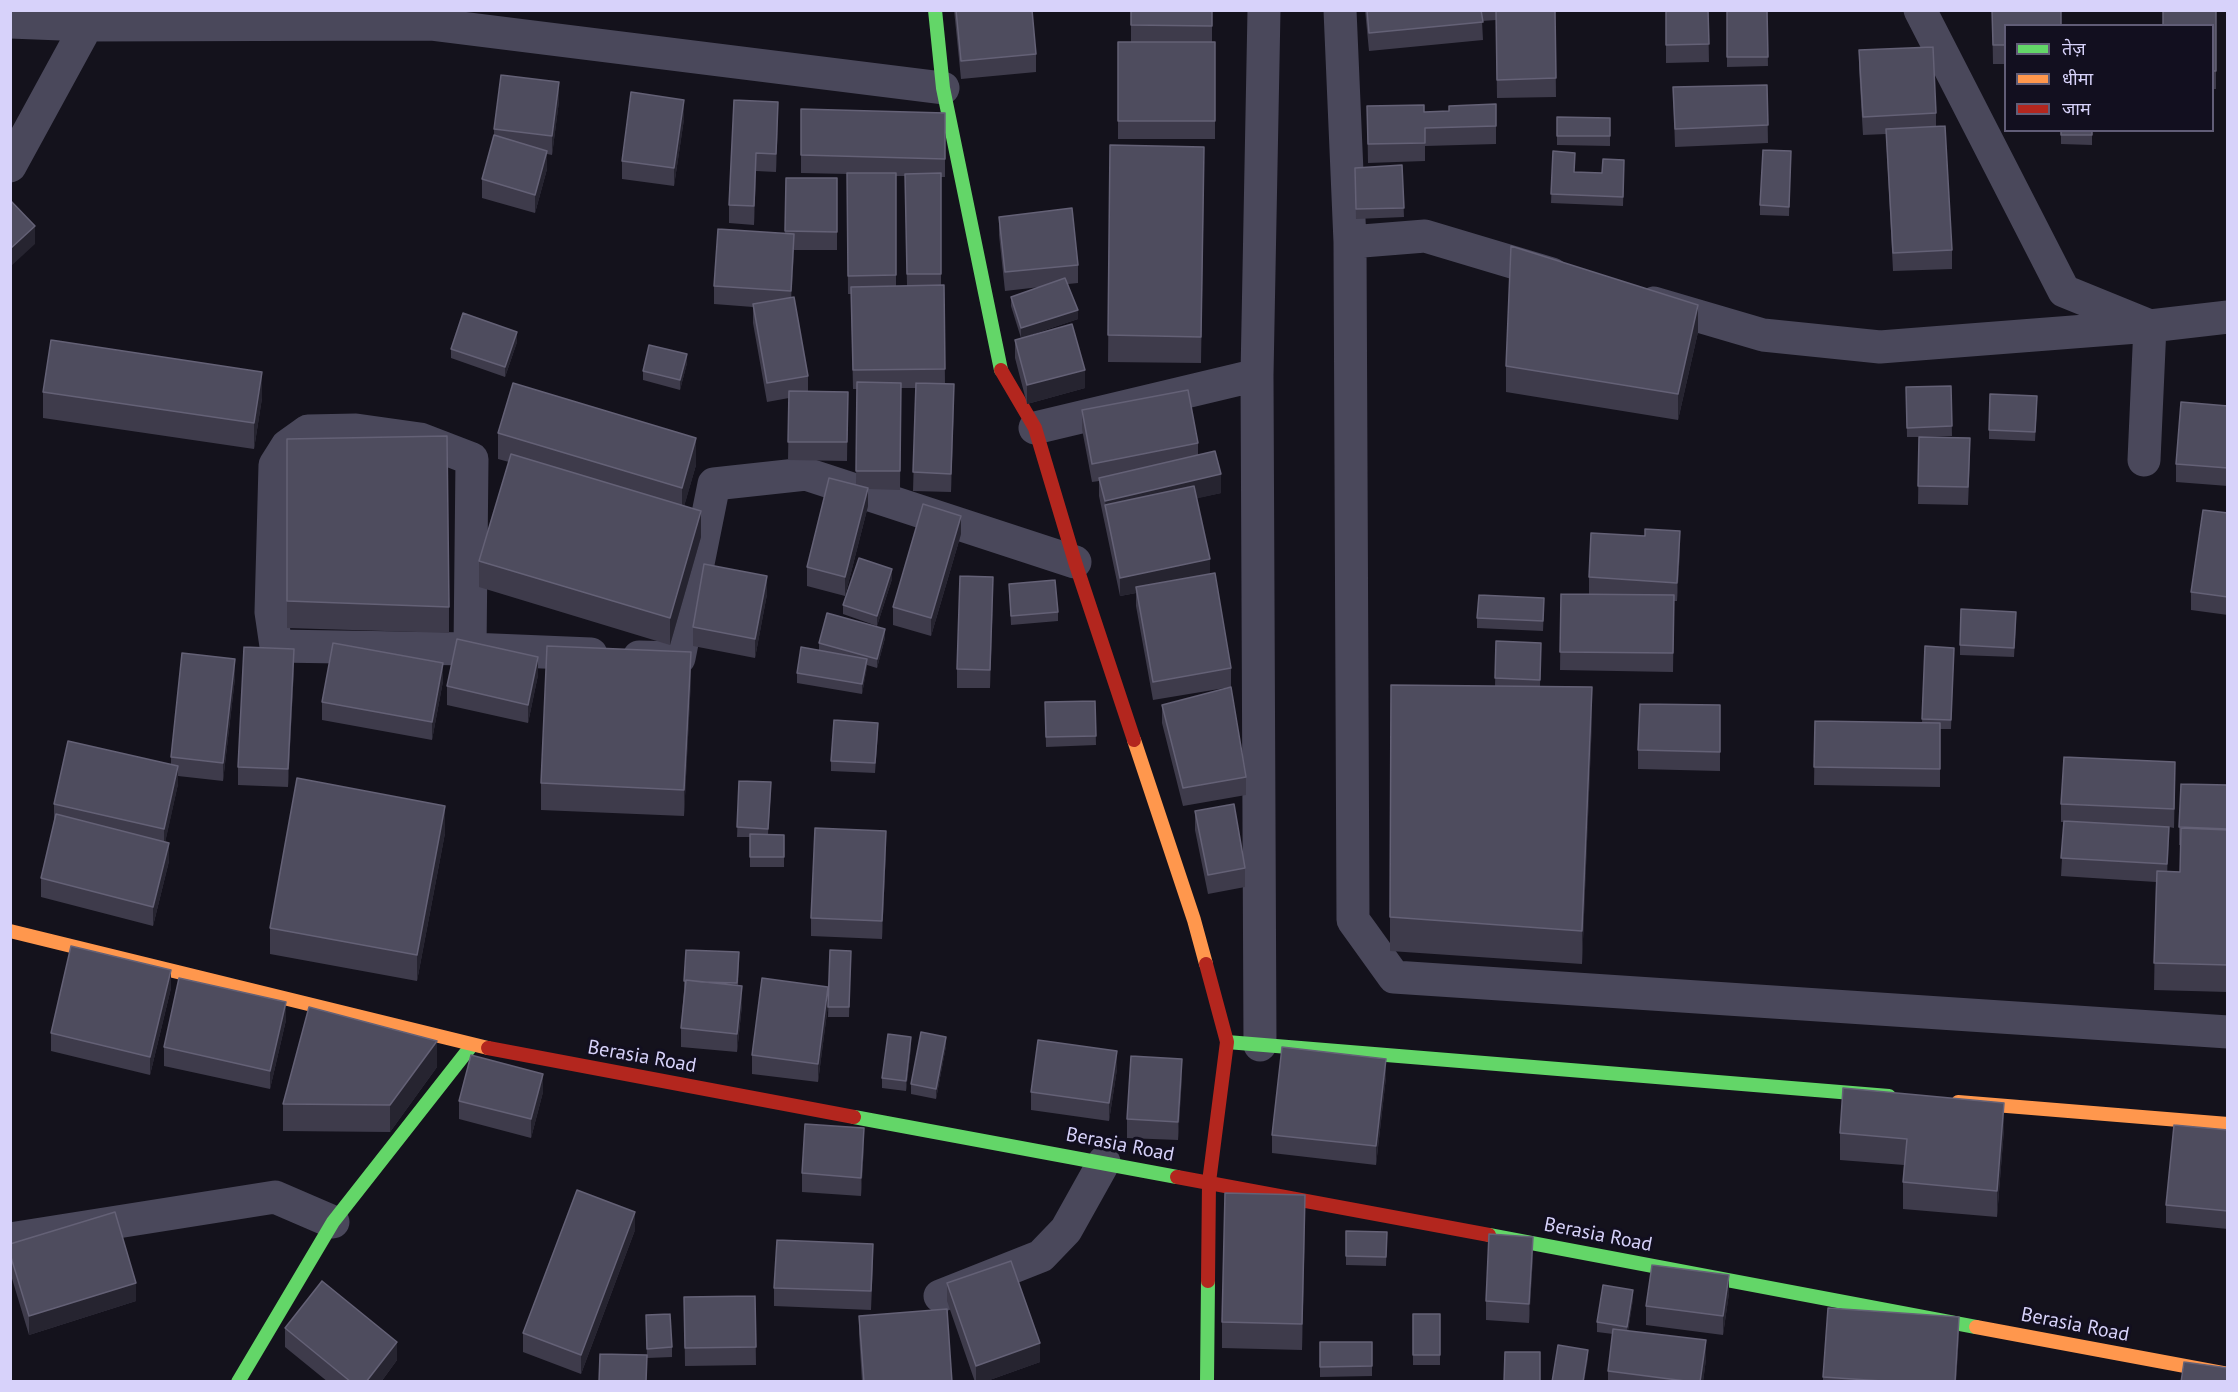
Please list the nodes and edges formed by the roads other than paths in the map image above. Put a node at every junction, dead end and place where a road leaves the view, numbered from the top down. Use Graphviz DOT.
graph roads {
  1 [pos="935,10"];
  2 [pos="1264,10"];
  3 [pos="1340,10"];
  4 [pos="1920,10"];
  5 [pos="431,17"];
  6 [pos="10,22"];
  7 [pos="87,25"];
  8 [pos="943,88"];
  9 [pos="10,166"];
  10 [pos="1350,242"];
  11 [pos="1582,282"];
  12 [pos="1628,296"];
  13 [pos="2228,317"];
  14 [pos="2150,326"];
  15 [pos="1257,375"];
  16 [pos="1035,428"];
  17 [pos="2144,460"];
  18 [pos="1075,562"];
  19 [pos="470,649"];
  20 [pos="10,932"];
  21 [pos="2228,1032"];
  22 [pos="1227,1042"];
  23 [pos="472,1045"];
  24 [pos="1260,1045"];
  25 [pos="1905,1098"];
  26 [pos="1941,1101"];
  27 [pos="2228,1124"];
  28 [pos="1104,1162"];
  29 [pos="1209,1182"];
  30 [pos="333,1222"];
  31 [pos="10,1239"];
  32 [pos="940,1296"];
  33 [pos="2228,1374"];
  34 [pos="238,1382"];
  35 [pos="1207,1382"];
  1 -- 8 [label="street"];
  2 -- 15 [label="street"];
  3 -- 10 [label="street"];
  4 -- 14 [label="street"];
  5 -- 7 [label="street"];
  5 -- 8 [label="street"];
  6 -- 7 [label="street"];
  7 -- 9 [label="street"];
  8 -- 16 [label="street"];
  10 -- 11 [label="street"];
  10 -- 21 [label="street"];
  12 -- 14 [label="street"];
  13 -- 14 [label="street"];
  14 -- 17 [label="street"];
  15 -- 16 [label="street"];
  15 -- 24 [label="street"];
  16 -- 18 [label="street"];
  18 -- 19 [label="street"];
  18 -- 22 [label="street"];
  19 -- 19 [label="street"];
  20 -- 23 [label="street, Berasia Road"];
  22 -- 24 [label="street"];
  22 -- 29 [label="street"];
  23 -- 28 [label="street, Berasia Road"];
  23 -- 30 [label="street"];
  24 -- 25 [label="street"];
  26 -- 27 [label="street"];
  28 -- 29 [label="street, Berasia Road"];
  28 -- 32 [label="street"];
  29 -- 33 [label="street, Berasia Road"];
  29 -- 35 [label="street"];
  30 -- 31 [label="street"];
  30 -- 34 [label="street"];
}
